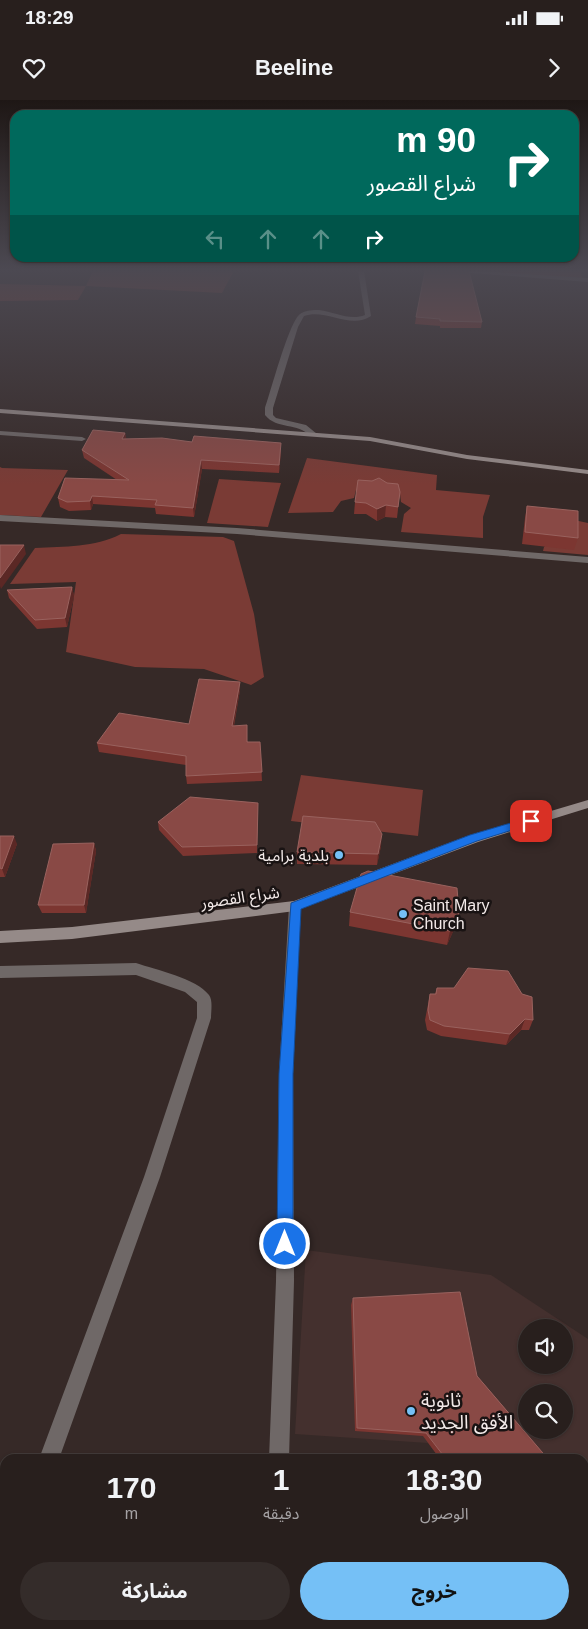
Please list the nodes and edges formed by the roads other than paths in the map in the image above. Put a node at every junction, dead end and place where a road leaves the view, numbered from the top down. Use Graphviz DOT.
graph roads {
  1 [pos="290,342"];
  2 [pos="0,411"];
  3 [pos="0,433"];
  4 [pos="313,434"];
  5 [pos="82,439"];
  6 [pos="588,472"];
  7 [pos="0,518"];
  8 [pos="588,560"];
  9 [pos="588,804"];
  10 [pos="295,906"];
  11 [pos="0,937"];
  12 [pos="0,972"];
  13 [pos="51,1454"];
  14 [pos="279,1454"];
  1 -- 4 [label="street"];
  2 -- 4 [label="main road"];
  3 -- 5 [label="street"];
  4 -- 6 [label="main road"];
  7 -- 8 [label="street"];
  9 -- 10 [label="main road, شراع القصور"];
  10 -- 11 [label="main road, شراع القصور"];
  10 -- 14 [label="street"];
  12 -- 13 [label="street"];
}
